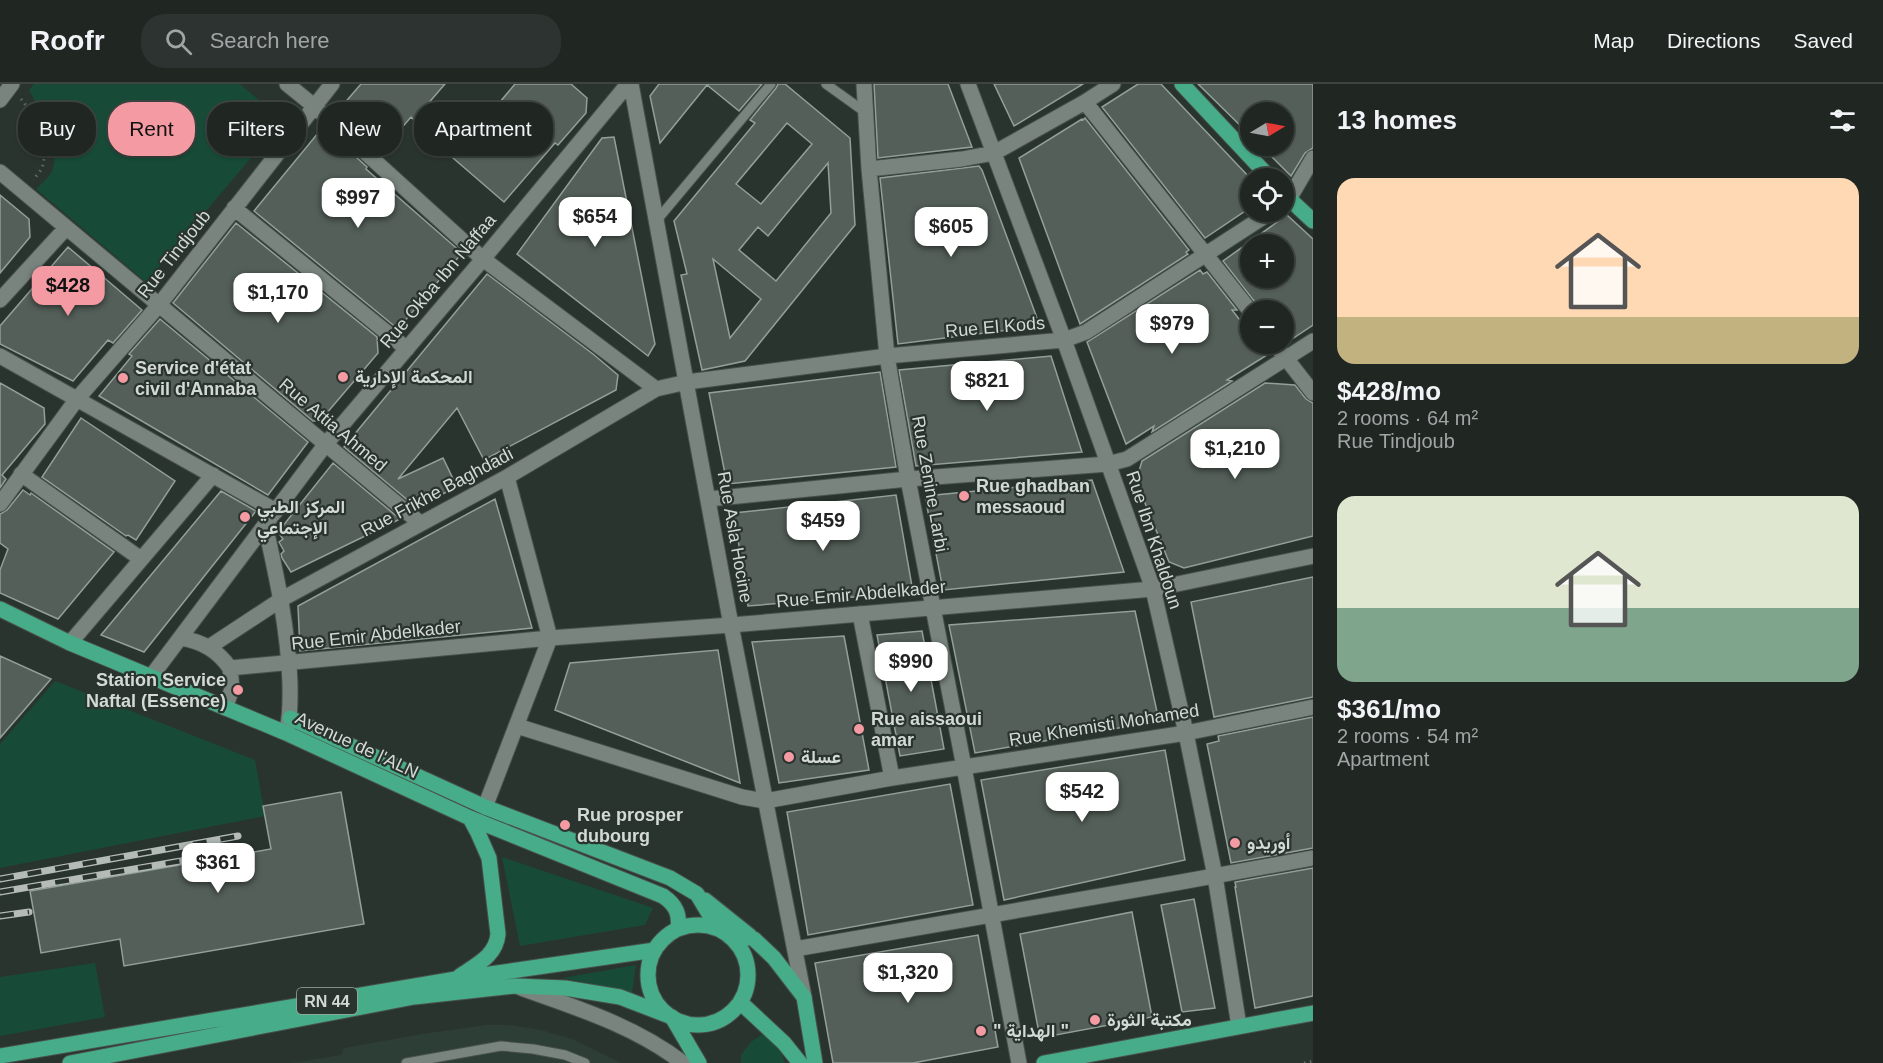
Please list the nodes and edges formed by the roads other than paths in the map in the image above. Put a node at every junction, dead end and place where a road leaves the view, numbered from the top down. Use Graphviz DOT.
graph roads {
  1 [pos="287,84"];
  2 [pos="332,84"];
  3 [pos="630,84"];
  4 [pos="771,84"];
  5 [pos="826,84"];
  6 [pos="864,84"];
  7 [pos="968,84"];
  8 [pos="1113,84"];
  9 [pos="1182,84"];
  10 [pos="11,85"];
  11 [pos="0,100"];
  12 [pos="1085,102"];
  13 [pos="314,106"];
  14 [pos="866,112"];
  15 [pos="994,153"];
  16 [pos="1313,158"];
  17 [pos="1261,168"];
  18 [pos="869,169"];
  19 [pos="0,172"];
  20 [pos="1294,186"];
  21 [pos="1294,205"];
  22 [pos="234,208"];
  23 [pos="657,220"];
  24 [pos="1313,221"];
  25 [pos="1256,222"];
  26 [pos="66,228"];
  27 [pos="1207,254"];
  28 [pos="483,259"];
  29 [pos="0,300"];
  30 [pos="1242,300"];
  31 [pos="159,305"];
  32 [pos="1064,340"];
  33 [pos="1313,341"];
  34 [pos="407,349"];
  35 [pos="1283,354"];
  36 [pos="0,356"];
  37 [pos="887,356"];
  38 [pos="1287,359"];
  39 [pos="687,382"];
  40 [pos="656,389"];
  41 [pos="1313,393"];
  42 [pos="77,399"];
  43 [pos="325,445"];
  44 [pos="1108,464"];
  45 [pos="21,474"];
  46 [pos="213,475"];
  47 [pos="507,477"];
  48 [pos="908,479"];
  49 [pos="709,499"];
  50 [pos="0,504"];
  51 [pos="276,511"];
  52 [pos="420,523"];
  53 [pos="265,525"];
  54 [pos="1313,556"];
  55 [pos="141,559"];
  56 [pos="1153,589"];
  57 [pos="282,598"];
  58 [pos="933,607"];
  59 [pos="0,609"];
  60 [pos="860,614"];
  61 [pos="731,625"];
  62 [pos="181,638"];
  63 [pos="550,638"];
  64 [pos="70,643"];
  65 [pos="209,647"];
  66 [pos="289,663"];
  67 [pos="230,668"];
  68 [pos="150,678"];
  69 [pos="1313,707"];
  70 [pos="225,708"];
  71 [pos="290,718"];
  72 [pos="517,726"];
  73 [pos="286,733"];
  74 [pos="1186,733"];
  75 [pos="964,767"];
  76 [pos="892,778"];
  77 [pos="765,801"];
  78 [pos="485,807"];
  79 [pos="470,818"];
  80 [pos="1313,858"];
  81 [pos="1215,876"];
  82 [pos="698,894"];
  83 [pos="993,915"];
  84 [pos="678,929"];
  85 [pos="722,931"];
  86 [pos="754,939"];
  87 [pos="795,949"];
  88 [pos="655,950"];
  89 [pos="456,979"];
  90 [pos="515,986"];
  91 [pos="804,997"];
  92 [pos="740,1002"];
  93 [pos="1313,1012"];
  94 [pos="672,1017"];
  95 [pos="1239,1026"];
  96 [pos="0,1056"];
  97 [pos="70,1063"];
  98 [pos="406,1063"];
  99 [pos="585,1063"];
  100 [pos="683,1063"];
  101 [pos="699,1063"];
  102 [pos="800,1063"];
  103 [pos="815,1063"];
  104 [pos="1019,1063"];
  105 [pos="1044,1063"];
  1 -- 13 [label="street"];
  2 -- 13 [label="street, Rue Tindjoub"];
  3 -- 23 [label="street, Rue Asla Hocine"];
  3 -- 28 [label="street, Rue Okba Ibn Naffaa"];
  4 -- 23 [label="lane"];
  5 -- 14 [label="lane"];
  6 -- 14 [label="street, Rue Zenine Larbi"];
  7 -- 15 [label="street, Rue Ibn Khaldoun"];
  8 -- 12 [label="street"];
  9 -- 17 [label="main road"];
  10 -- 11 [label="street"];
  12 -- 15 [label="street"];
  12 -- 27 [label="street"];
  13 -- 22 [label="street, Rue Tindjoub"];
  13 -- 28 [label="street"];
  14 -- 18 [label="street, Rue Zenine Larbi"];
  15 -- 18 [label="street"];
  15 -- 32 [label="street, Rue Ibn Khaldoun"];
  16 -- 20 [label="street"];
  18 -- 37 [label="street, Rue Zenine Larbi"];
  19 -- 26 [label="street, Rue Attia Ahmed"];
  21 -- 24 [label="main road"];
  22 -- 31 [label="street, Rue Tindjoub"];
  22 -- 34 [label="street"];
  23 -- 39 [label="street, Rue Asla Hocine"];
  25 -- 27 [label="street, Rue El Kods"];
  26 -- 29 [label="street"];
  26 -- 31 [label="street, Rue Attia Ahmed"];
  27 -- 30 [label="street"];
  27 -- 32 [label="street, Rue El Kods"];
  28 -- 34 [label="street, Rue Okba Ibn Naffaa"];
  28 -- 40 [label="street"];
  31 -- 42 [label="street, Rue Tindjoub"];
  31 -- 43 [label="street, Rue Attia Ahmed"];
  32 -- 37 [label="street, Rue El Kods"];
  32 -- 44 [label="street, Rue Ibn Khaldoun"];
  33 -- 38 [label="street"];
  34 -- 43 [label="street, Rue Okba Ibn Naffaa"];
  35 -- 38 [label="street"];
  36 -- 42 [label="street"];
  37 -- 39 [label="street, Rue El Kods"];
  37 -- 48 [label="street, Rue Zenine Larbi"];
  38 -- 41 [label="street"];
  38 -- 44 [label="street"];
  39 -- 40 [label="street, Rue Frikhe Baghdadi"];
  39 -- 49 [label="street, Rue Asla Hocine"];
  40 -- 47 [label="street, Rue Frikhe Baghdadi"];
  42 -- 45 [label="street, Rue Tindjoub"];
  42 -- 46 [label="street"];
  43 -- 51 [label="street, Rue Okba Ibn Naffaa"];
  43 -- 52 [label="street, Rue Attia Ahmed"];
  44 -- 48 [label="street"];
  44 -- 56 [label="street, Rue Ibn Khaldoun"];
  45 -- 50 [label="street, Rue Tindjoub"];
  45 -- 55 [label="street"];
  46 -- 51 [label="street"];
  46 -- 55 [label="street"];
  47 -- 52 [label="street, Rue Frikhe Baghdadi"];
  47 -- 63 [label="street"];
  48 -- 49 [label="street"];
  48 -- 58 [label="street, Rue Zenine Larbi"];
  49 -- 61 [label="street, Rue Asla Hocine"];
  51 -- 53 [label="street, Rue Okba Ibn Naffaa"];
  52 -- 57 [label="street, Rue Frikhe Baghdadi"];
  53 -- 57 [label="street"];
  53 -- 62 [label="street, Rue Okba Ibn Naffaa"];
  54 -- 56 [label="street, Rue Emir Abdelkader"];
  55 -- 64 [label="street"];
  56 -- 58 [label="street, Rue Emir Abdelkader"];
  56 -- 74 [label="street, Rue Ibn Khaldoun"];
  57 -- 65 [label="street, Rue Frikhe Baghdadi"];
  57 -- 66 [label="street"];
  58 -- 60 [label="street, Rue Emir Abdelkader"];
  58 -- 75 [label="street, Rue Zenine Larbi"];
  59 -- 64 [label="main road, Avenue de l'ALN"];
  60 -- 61 [label="street, Rue Emir Abdelkader"];
  60 -- 76 [label="street"];
  61 -- 63 [label="street, Rue Emir Abdelkader"];
  61 -- 77 [label="street, Rue Asla Hocine"];
  62 -- 65 [label="street"];
  62 -- 68 [label="street, Rue Okba Ibn Naffaa"];
  63 -- 66 [label="street, Rue Emir Abdelkader"];
  63 -- 72 [label="street"];
  64 -- 68 [label="main road, Avenue de l'ALN"];
  65 -- 67 [label="street"];
  66 -- 67 [label="street, Rue Emir Abdelkader"];
  66 -- 71 [label="street"];
  67 -- 70 [label="street"];
  68 -- 70 [label="main road, Avenue de l'ALN"];
  69 -- 74 [label="street, Rue Khemisti Mohamed"];
  70 -- 73 [label="main road, Avenue de l'ALN"];
  71 -- 73 [label="street"];
  71 -- 78 [label="main road, Avenue de l'ALN"];
  72 -- 77 [label="street, Rue Khemisti Mohamed"];
  72 -- 78 [label="street"];
  73 -- 79 [label="main road, Avenue de l'ALN"];
  74 -- 75 [label="street, Rue Khemisti Mohamed"];
  74 -- 81 [label="street, Rue Ibn Khaldoun"];
  75 -- 76 [label="street, Rue Khemisti Mohamed"];
  75 -- 83 [label="street, Rue Zenine Larbi"];
  76 -- 77 [label="street, Rue Khemisti Mohamed"];
  77 -- 87 [label="street, Rue Asla Hocine"];
  78 -- 82 [label="main road, Avenue de l'ALN"];
  79 -- 84 [label="main road, Avenue de l'ALN"];
  79 -- 89 [label="main road"];
  80 -- 81 [label="street"];
  81 -- 83 [label="street"];
  81 -- 95 [label="street, Rue Ibn Khaldoun"];
  82 -- 85 [label="main road"];
  82 -- 86 [label="main road, Rue Asla Hocine"];
  83 -- 87 [label="street"];
  83 -- 104 [label="street, Rue Zenine Larbi"];
  84 -- 85 [label="main road"];
  84 -- 88 [label="main road"];
  85 -- 86 [label="main road"];
  85 -- 92 [label="main road"];
  86 -- 91 [label="main road, Rue Asla Hocine"];
  87 -- 91 [label="street, Rue Asla Hocine"];
  88 -- 89 [label="main road, RN 44"];
  88 -- 94 [label="main road"];
  89 -- 96 [label="main road, RN 44"];
  90 -- 94 [label="main road"];
  90 -- 97 [label="main road"];
  90 -- 100 [label="street"];
  91 -- 103 [label="main road, Rue Asla Hocine"];
  92 -- 94 [label="main road"];
  92 -- 102 [label="main road"];
  93 -- 95 [label="main road"];
  94 -- 101 [label="main road"];
  95 -- 105 [label="main road"];
  98 -- 99 [label="lane"];
}
